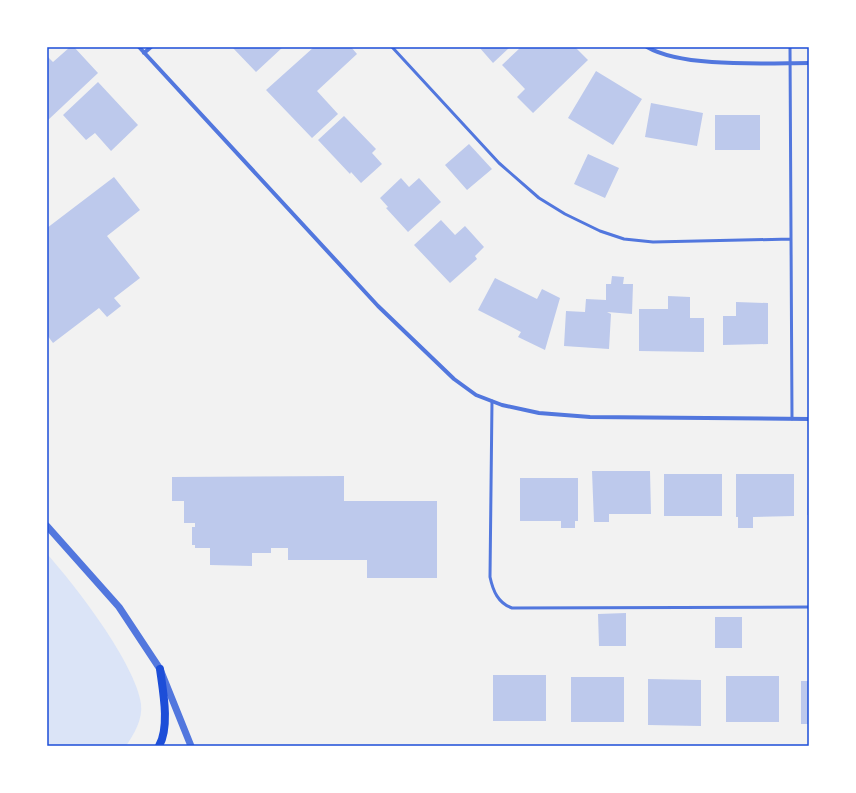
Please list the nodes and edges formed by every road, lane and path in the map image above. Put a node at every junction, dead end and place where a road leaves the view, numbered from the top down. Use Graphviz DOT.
graph roads {
  1 [pos="139,47"];
  2 [pos="151,47"];
  3 [pos="392,47"];
  4 [pos="647,47"];
  5 [pos="790,47"];
  6 [pos="144,53"];
  7 [pos="790,63"];
  8 [pos="809,63"];
  9 [pos="791,239"];
  10 [pos="492,402"];
  11 [pos="792,419"];
  12 [pos="809,419"];
  13 [pos="47,526"];
  14 [pos="809,607"];
  15 [pos="160,669"];
  16 [pos="159,746"];
  17 [pos="191,746"];
  1 -- 6 [label="street"];
  2 -- 6 [label="street"];
  3 -- 9 [label="lane"];
  4 -- 7 [label="street"];
  5 -- 7 [label="lane"];
  6 -- 10 [label="street"];
  7 -- 8 [label="street"];
  7 -- 9 [label="lane"];
  9 -- 11 [label="lane"];
  10 -- 11 [label="street"];
  10 -- 14 [label="lane"];
  11 -- 12 [label="street"];
  13 -- 15 [label="street"];
  15 -- 16 [label="main road"];
  15 -- 17 [label="street"];
}
